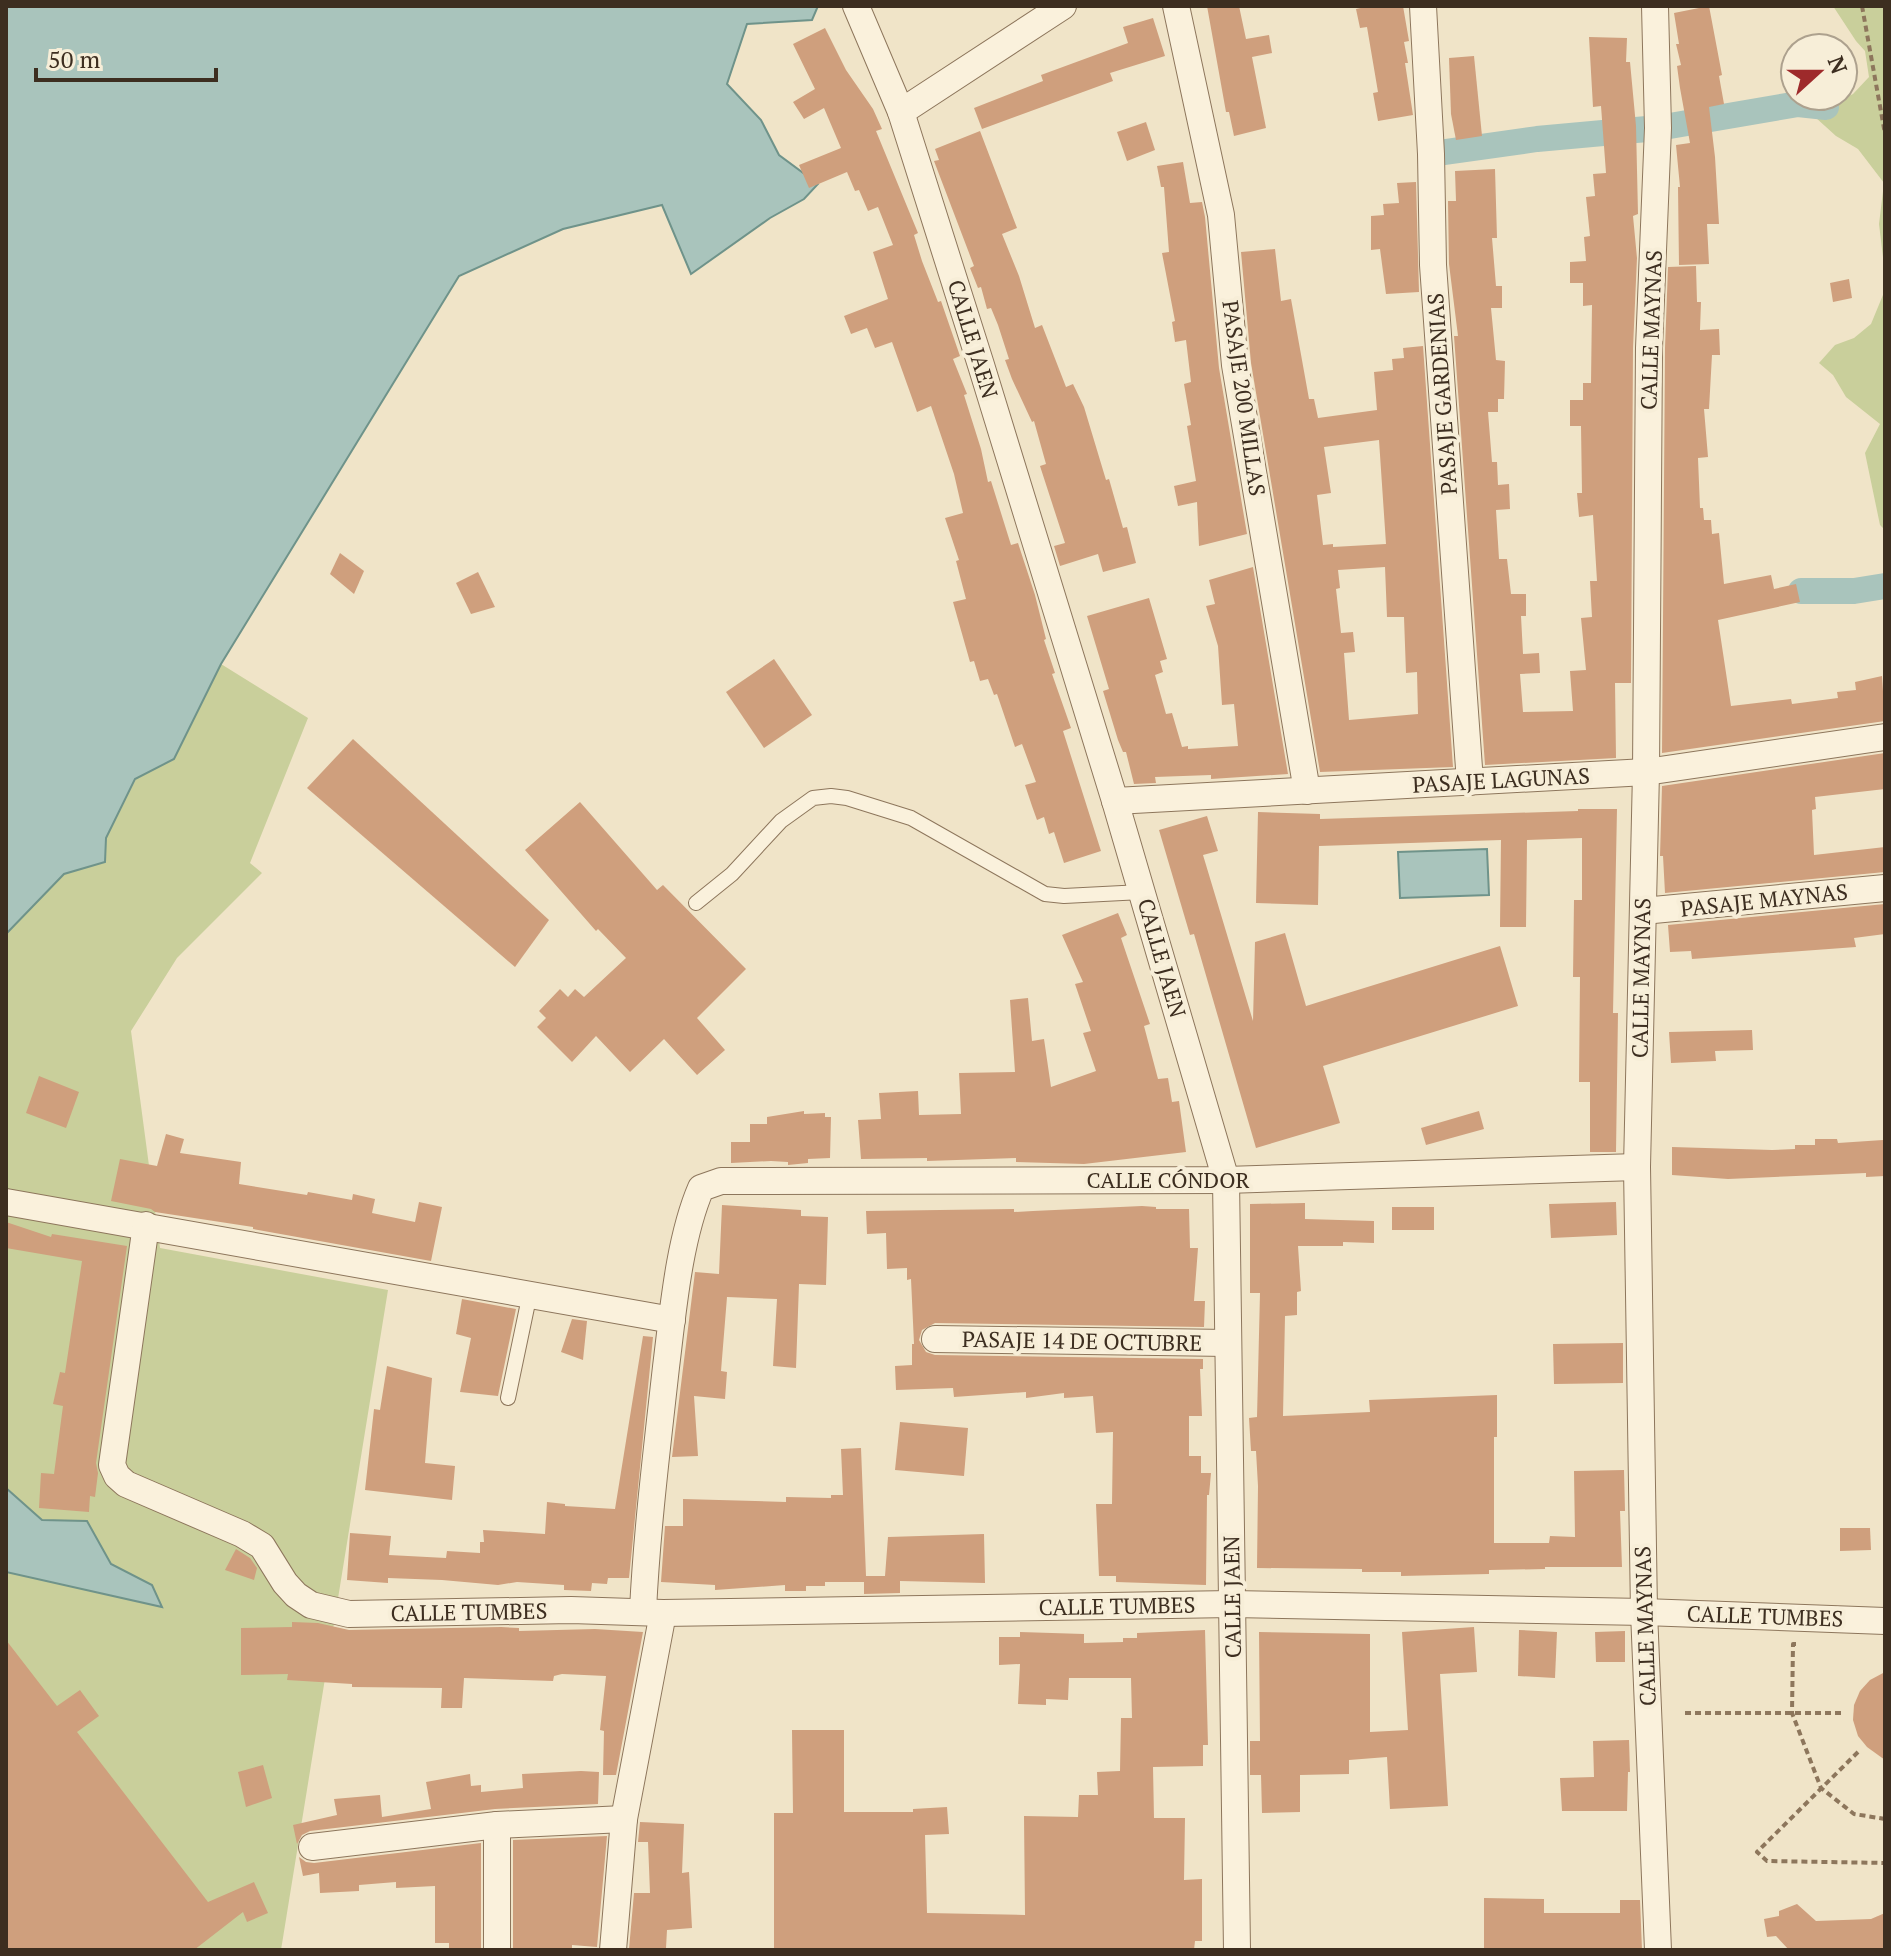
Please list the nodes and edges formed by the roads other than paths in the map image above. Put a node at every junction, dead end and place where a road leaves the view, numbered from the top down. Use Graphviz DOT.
graph roads {
  1 [pos="856,6"];
  2 [pos="1063,6"];
  3 [pos="1176,6"];
  4 [pos="1423,6"];
  5 [pos="1655,6"];
  6 [pos="901,112"];
  7 [pos="1885,737"];
  8 [pos="1646,772"];
  9 [pos="1470,782"];
  10 [pos="1307,791"];
  11 [pos="1115,801"];
  12 [pos="1885,888"];
  13 [pos="1142,892"];
  14 [pos="696,903"];
  15 [pos="1643,911"];
  16 [pos="1637,1167"];
  17 [pos="1226,1180"];
  18 [pos="6,1202"];
  19 [pos="146,1225"];
  20 [pos="530,1293"];
  21 [pos="672,1320"];
  22 [pos="935,1339"];
  23 [pos="1228,1343"];
  24 [pos="508,1398"];
  25 [pos="1232,1604"];
  26 [pos="653,1612"];
  27 [pos="1644,1612"];
  28 [pos="1885,1621"];
  29 [pos="624,1819"];
  30 [pos="497,1825"];
  31 [pos="312,1847"];
  32 [pos="497,1950"];
  33 [pos="613,1950"];
  34 [pos="1237,1950"];
  35 [pos="1658,1950"];
  1 -- 6 [label="street, CALLE JAEN"];
  2 -- 6 [label="street"];
  3 -- 10 [label="street, PASAJE 200 MILLAS"];
  4 -- 9 [label="street, PASAJE GARDENIAS"];
  5 -- 8 [label="street, CALLE MAYNAS"];
  6 -- 11 [label="street, CALLE JAEN"];
  7 -- 8 [label="street, PASAJE LAGUNAS"];
  8 -- 9 [label="street, PASAJE LAGUNAS"];
  8 -- 15 [label="street, CALLE MAYNAS"];
  9 -- 10 [label="street, PASAJE LAGUNAS"];
  10 -- 11 [label="street, PASAJE LAGUNAS"];
  11 -- 13 [label="street, CALLE JAEN"];
  12 -- 15 [label="street, PASAJE MAYNAS"];
  13 -- 14 [label="lane"];
  13 -- 17 [label="street, CALLE JAEN"];
  15 -- 16 [label="street, CALLE MAYNAS"];
  16 -- 17 [label="street, CALLE CÓNDOR"];
  16 -- 27 [label="street, CALLE MAYNAS"];
  17 -- 21 [label="street, CALLE CÓNDOR"];
  17 -- 23 [label="street, CALLE JAEN"];
  18 -- 19 [label="street"];
  19 -- 20 [label="street"];
  19 -- 26 [label="street, CALLE TUMBES"];
  20 -- 21 [label="street"];
  20 -- 24 [label="lane"];
  21 -- 26 [label="street"];
  22 -- 23 [label="street, PASAJE 14 DE OCTUBRE"];
  23 -- 25 [label="street, CALLE JAEN"];
  25 -- 26 [label="street, CALLE TUMBES"];
  25 -- 27 [label="street, CALLE TUMBES"];
  25 -- 34 [label="street, CALLE JAEN"];
  26 -- 29 [label="street"];
  27 -- 28 [label="street, CALLE TUMBES"];
  27 -- 35 [label="street, CALLE MAYNAS"];
  29 -- 30 [label="street"];
  29 -- 33 [label="street"];
  30 -- 31 [label="street"];
  30 -- 32 [label="street"];
}
